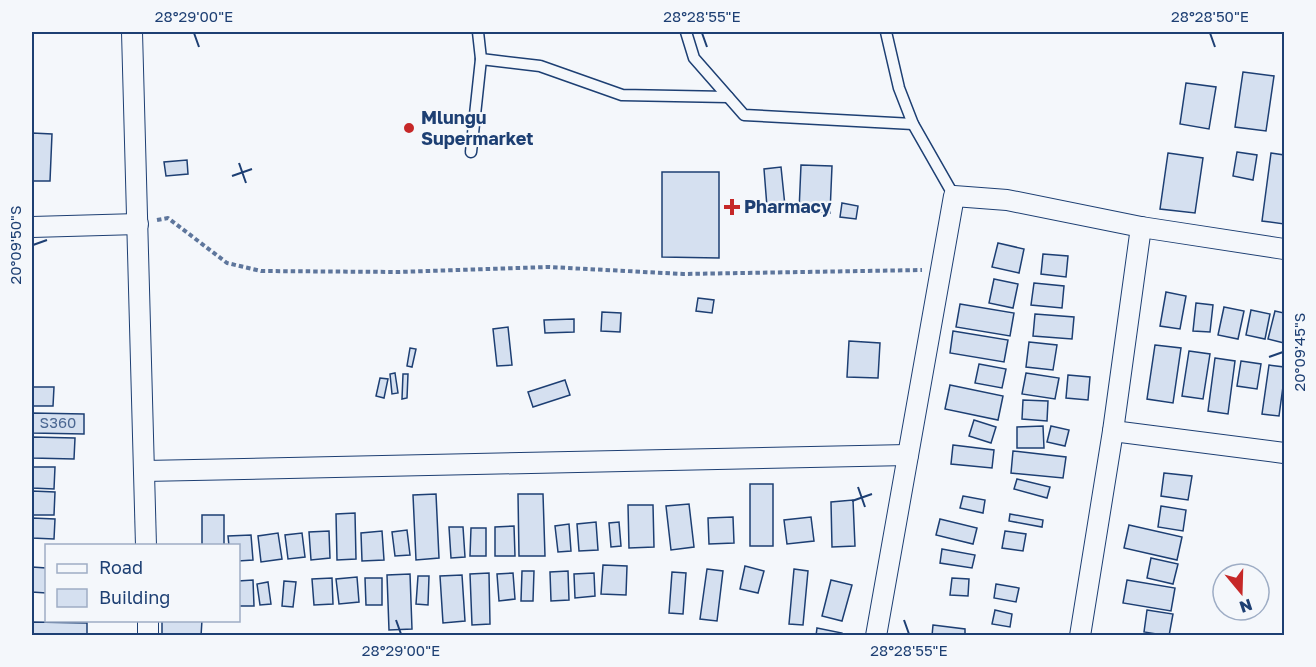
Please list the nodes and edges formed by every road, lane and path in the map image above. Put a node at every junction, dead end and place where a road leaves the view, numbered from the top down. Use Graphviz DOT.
graph roads {
  1 [pos="132,32"];
  2 [pos="478,32"];
  3 [pos="686,32"];
  4 [pos="886,32"];
  5 [pos="481,59"];
  6 [pos="728,97"];
  7 [pos="913,124"];
  8 [pos="471,152"];
  9 [pos="954,196"];
  10 [pos="138,224"];
  11 [pos="32,227"];
  12 [pos="1141,227"];
  13 [pos="1284,249"];
  14 [pos="941,269"];
  15 [pos="1113,431"];
  16 [pos="1284,453"];
  17 [pos="908,455"];
  18 [pos="144,471"];
  19 [pos="146,544"];
  20 [pos="876,636"];
  21 [pos="1080,636"];
  1 -- 10 [label="street"];
  2 -- 5 [label="lane"];
  3 -- 6 [label="lane"];
  4 -- 7 [label="lane"];
  5 -- 6 [label="lane"];
  5 -- 8 [label="lane"];
  6 -- 7 [label="lane"];
  7 -- 9 [label="lane"];
  9 -- 12 [label="street"];
  9 -- 14 [label="street"];
  10 -- 11 [label="street"];
  10 -- 14 [label="path"];
  10 -- 18 [label="street"];
  12 -- 13 [label="street"];
  12 -- 15 [label="street"];
  14 -- 17 [label="street"];
  15 -- 16 [label="street"];
  15 -- 21 [label="street"];
  17 -- 18 [label="street"];
  17 -- 20 [label="street"];
  18 -- 19 [label="street"];
}
